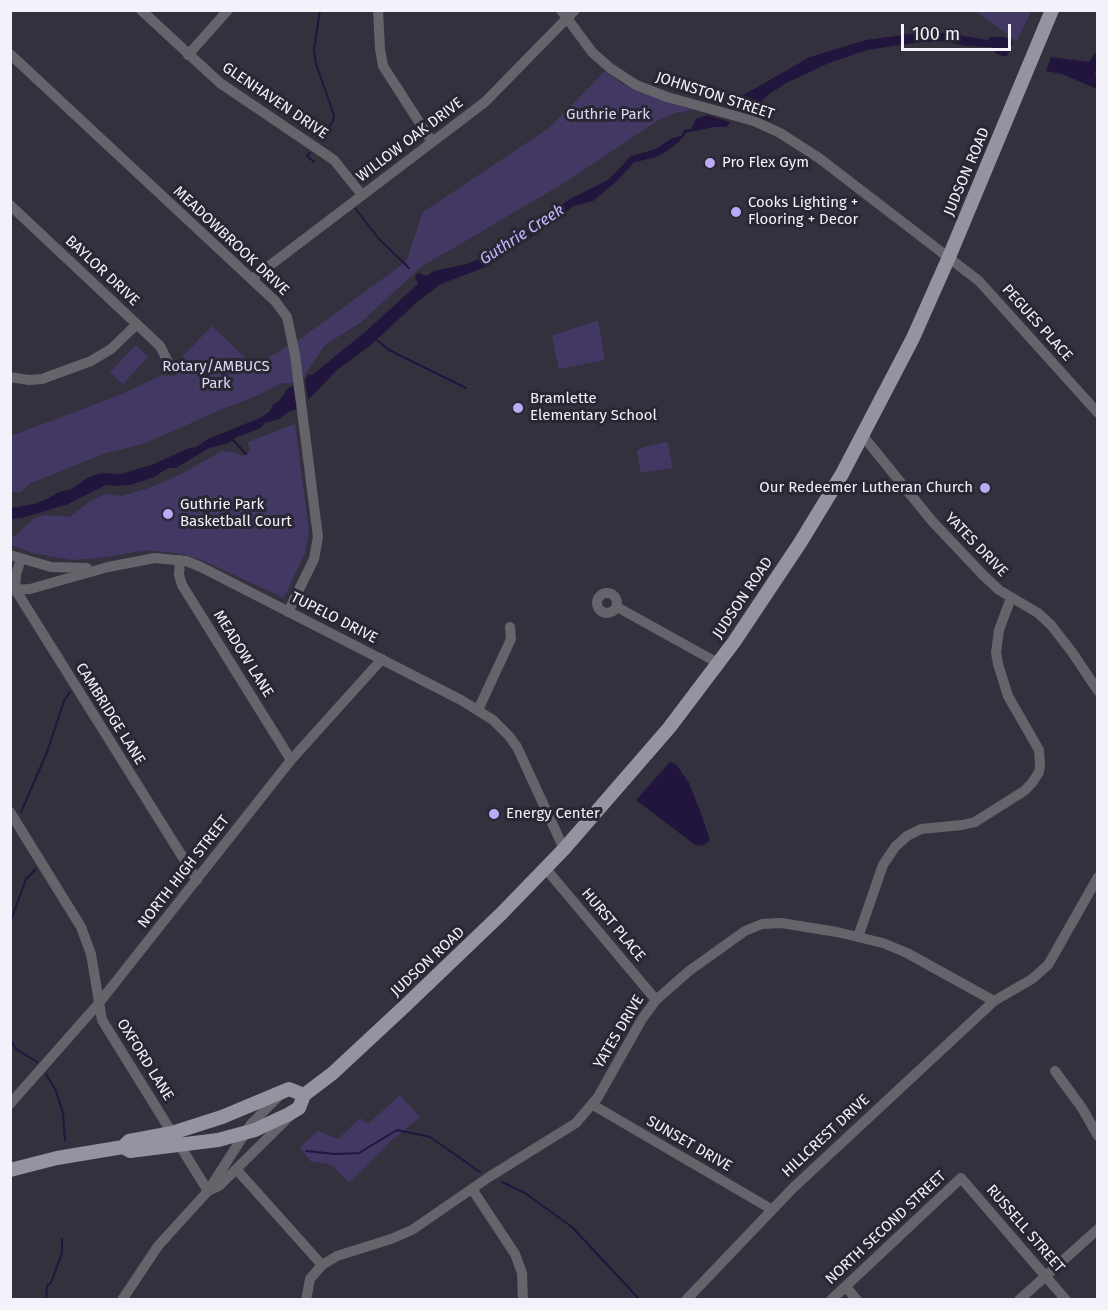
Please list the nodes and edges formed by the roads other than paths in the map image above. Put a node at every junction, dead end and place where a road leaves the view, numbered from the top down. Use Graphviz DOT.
graph roads {
  1 [pos="141,10"];
  2 [pos="228,10"];
  3 [pos="378,10"];
  4 [pos="575,10"];
  5 [pos="1052,10"];
  6 [pos="564,15"];
  7 [pos="10,54"];
  8 [pos="188,55"];
  9 [pos="432,142"];
  10 [pos="362,195"];
  11 [pos="10,205"];
  12 [pos="949,257"];
  13 [pos="252,279"];
  14 [pos="137,324"];
  15 [pos="168,362"];
  16 [pos="10,377"];
  17 [pos="1098,412"];
  18 [pos="864,436"];
  19 [pos="16,557"];
  20 [pos="180,560"];
  21 [pos="108,567"];
  22 [pos="13,590"];
  23 [pos="1011,598"];
  24 [pos="617,608"];
  25 [pos="288,612"];
  26 [pos="510,627"];
  27 [pos="382,659"];
  28 [pos="718,663"];
  29 [pos="1098,691"];
  30 [pos="478,710"];
  31 [pos="291,760"];
  32 [pos="10,812"];
  33 [pos="564,849"];
  34 [pos="546,869"];
  35 [pos="1098,878"];
  36 [pos="197,880"];
  37 [pos="858,937"];
  38 [pos="656,1000"];
  39 [pos="994,1001"];
  40 [pos="99,1003"];
  41 [pos="1055,1071"];
  42 [pos="289,1089"];
  43 [pos="301,1101"];
  44 [pos="10,1104"];
  45 [pos="593,1105"];
  46 [pos="172,1133"];
  47 [pos="244,1134"];
  48 [pos="1098,1136"];
  49 [pos="179,1146"];
  50 [pos="123,1147"];
  51 [pos="10,1170"];
  52 [pos="237,1170"];
  53 [pos="961,1179"];
  54 [pos="472,1189"];
  55 [pos="207,1191"];
  56 [pos="771,1209"];
  57 [pos="1098,1229"];
  58 [pos="322,1265"];
  59 [pos="1045,1276"];
  60 [pos="846,1287"];
  61 [pos="122,1299"];
  62 [pos="306,1299"];
  63 [pos="523,1299"];
  64 [pos="686,1299"];
  65 [pos="831,1299"];
  66 [pos="857,1299"];
  67 [pos="1019,1299"];
  68 [pos="1066,1299"];
  1 -- 8 [label="street, GLENHAVEN DRIVE"];
  2 -- 8 [label="street"];
  3 -- 9 [label="street"];
  4 -- 6 [label="street, WILLOW OAK DRIVE"];
  5 -- 12 [label="main road, JUDSON ROAD"];
  6 -- 9 [label="street, WILLOW OAK DRIVE"];
  6 -- 12 [label="street, JOHNSTON STREET"];
  7 -- 13 [label="street, MEADOWBROOK DRIVE"];
  8 -- 10 [label="street, GLENHAVEN DRIVE"];
  9 -- 10 [label="street, WILLOW OAK DRIVE"];
  10 -- 13 [label="street, WILLOW OAK DRIVE"];
  11 -- 14 [label="street, BAYLOR DRIVE"];
  12 -- 17 [label="street, PEGUES PLACE"];
  12 -- 18 [label="main road, JUDSON ROAD"];
  13 -- 25 [label="street, MEADOWBROOK DRIVE"];
  14 -- 15 [label="street, BAYLOR DRIVE"];
  14 -- 16 [label="street"];
  18 -- 23 [label="street, YATES DRIVE"];
  18 -- 28 [label="main road, JUDSON ROAD"];
  19 -- 21 [label="street"];
  19 -- 22 [label="street"];
  20 -- 21 [label="street, TUPELO DRIVE"];
  20 -- 25 [label="street, TUPELO DRIVE"];
  20 -- 31 [label="street, MEADOW LANE"];
  21 -- 22 [label="street, TUPELO DRIVE"];
  22 -- 36 [label="street, CAMBRIDGE LANE"];
  23 -- 29 [label="street, YATES DRIVE"];
  23 -- 37 [label="street"];
  24 -- 28 [label="street"];
  25 -- 27 [label="street, TUPELO DRIVE"];
  26 -- 30 [label="street"];
  27 -- 30 [label="street, TUPELO DRIVE"];
  27 -- 31 [label="street, NORTH HIGH STREET"];
  28 -- 33 [label="main road, JUDSON ROAD"];
  30 -- 33 [label="street, TUPELO DRIVE"];
  31 -- 36 [label="street, NORTH HIGH STREET"];
  32 -- 40 [label="street, OXFORD LANE"];
  33 -- 34 [label="main road, JUDSON ROAD"];
  34 -- 38 [label="street, HURST PLACE"];
  34 -- 43 [label="main road, JUDSON ROAD"];
  35 -- 39 [label="street"];
  36 -- 40 [label="street, NORTH HIGH STREET"];
  37 -- 38 [label="street, YATES DRIVE"];
  37 -- 39 [label="street, YATES DRIVE"];
  38 -- 45 [label="street, YATES DRIVE"];
  39 -- 56 [label="street, HILLCREST DRIVE"];
  40 -- 44 [label="street, NORTH HIGH STREET"];
  40 -- 46 [label="street, OXFORD LANE"];
  41 -- 48 [label="street"];
  42 -- 43 [label="main road"];
  42 -- 46 [label="main road, JUDSON ROAD"];
  42 -- 47 [label="street"];
  43 -- 47 [label="main road, JUDSON ROAD"];
  43 -- 52 [label="street"];
  45 -- 54 [label="street, YATES DRIVE"];
  45 -- 56 [label="street, SUNSET DRIVE"];
  46 -- 49 [label="street, OXFORD LANE"];
  46 -- 50 [label="main road, JUDSON ROAD"];
  47 -- 49 [label="main road, JUDSON ROAD"];
  47 -- 55 [label="street"];
  49 -- 50 [label="main road, JUDSON ROAD"];
  49 -- 55 [label="street, OXFORD LANE"];
  50 -- 51 [label="main road, JUDSON ROAD"];
  52 -- 55 [label="street"];
  52 -- 58 [label="street"];
  53 -- 59 [label="street, RUSSELL STREET"];
  53 -- 60 [label="street, NORTH SECOND STREET"];
  54 -- 58 [label="street, YATES DRIVE"];
  54 -- 63 [label="street"];
  55 -- 61 [label="street"];
  56 -- 64 [label="street, HILLCREST DRIVE"];
  57 -- 59 [label="street"];
  58 -- 62 [label="street"];
  59 -- 67 [label="street"];
  59 -- 68 [label="street, RUSSELL STREET"];
  60 -- 65 [label="street, NORTH SECOND STREET"];
  60 -- 66 [label="street"];
}
